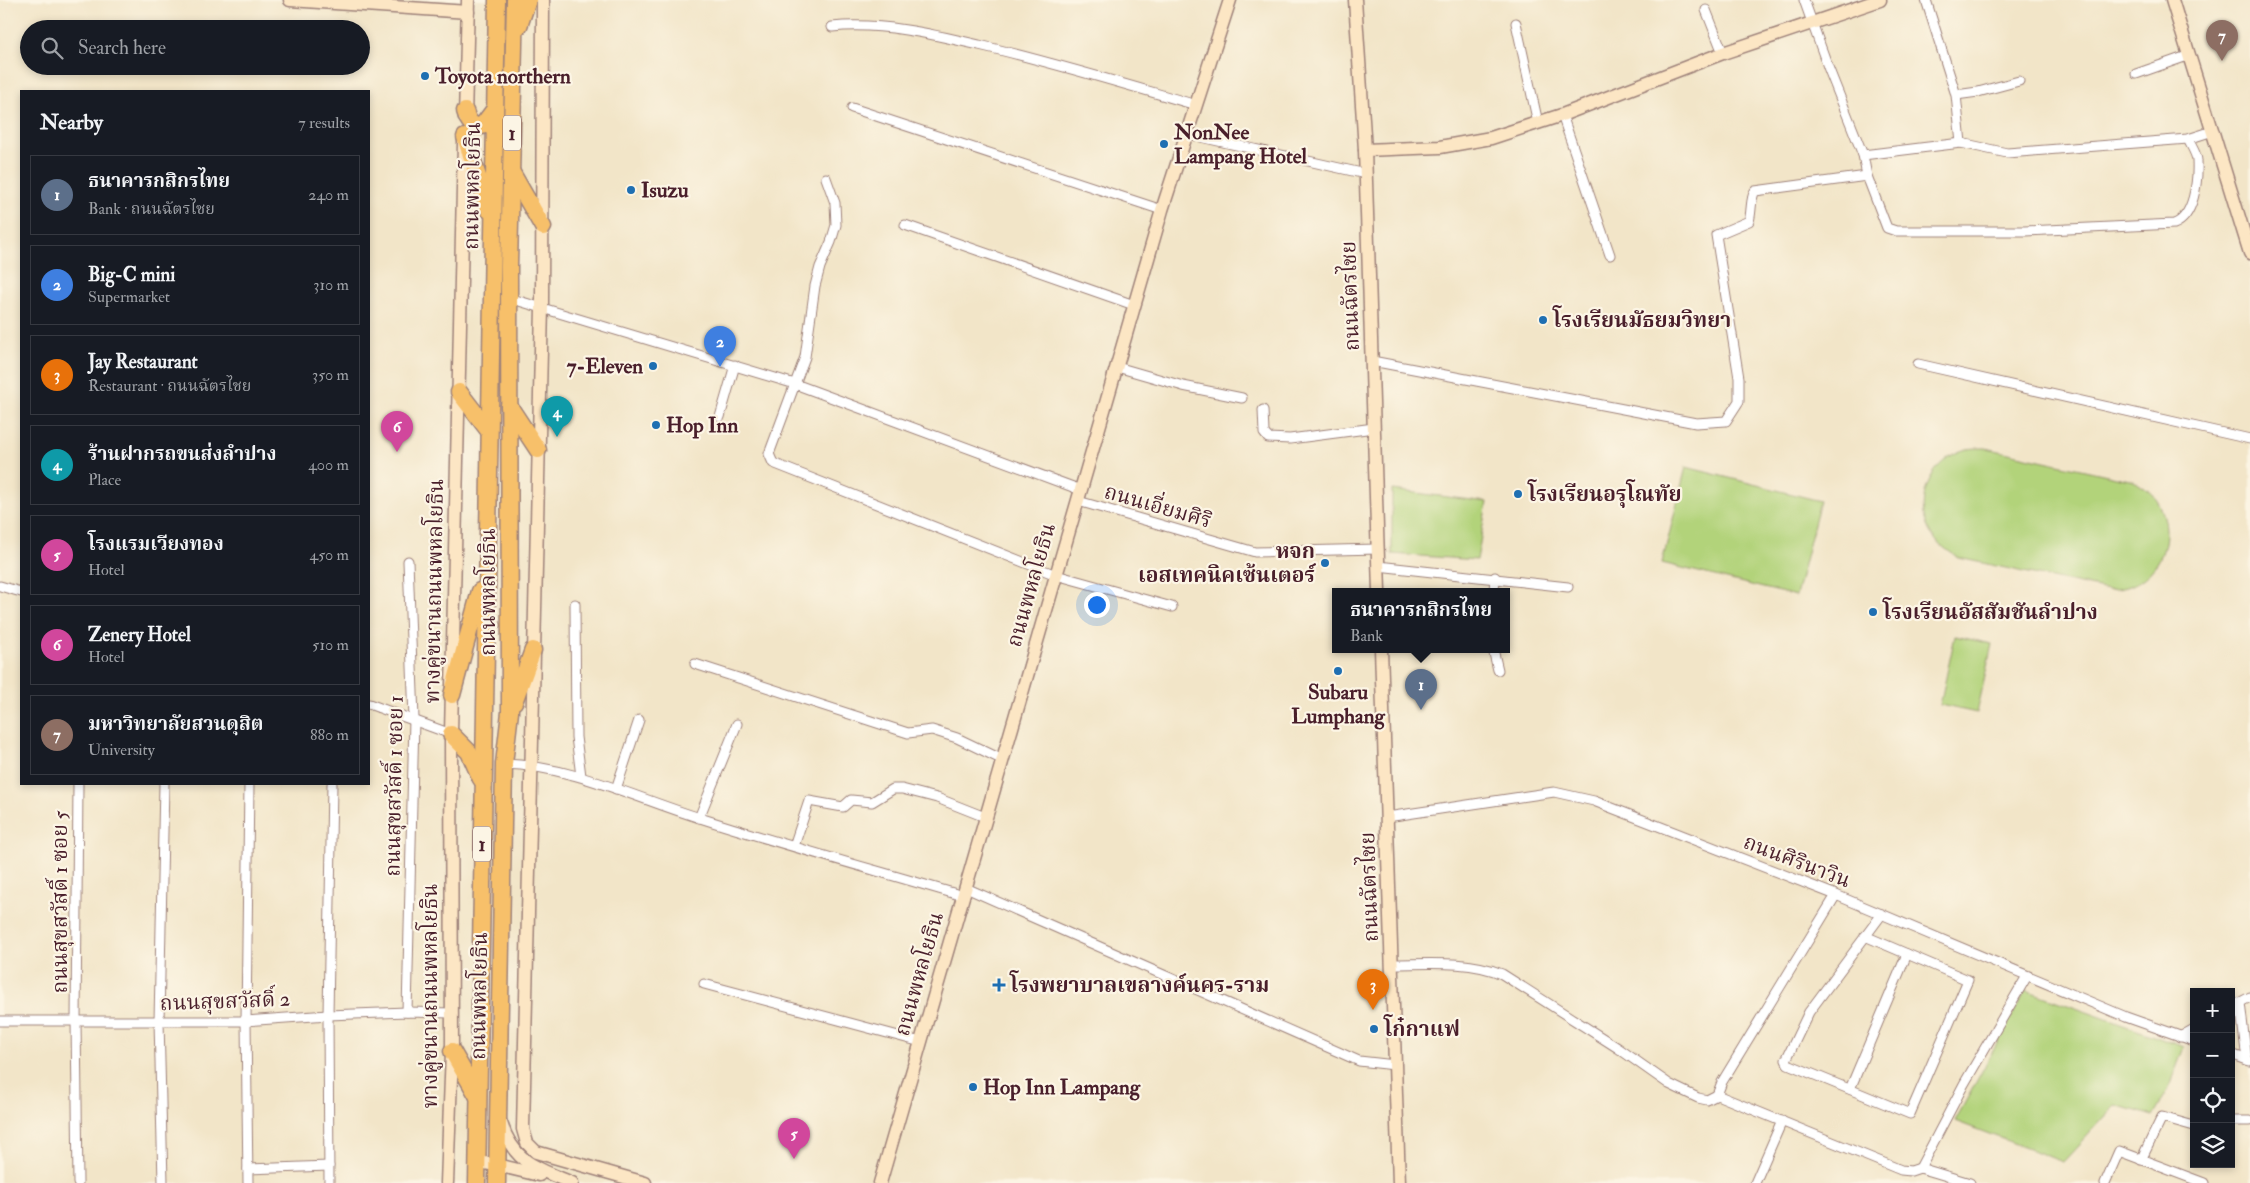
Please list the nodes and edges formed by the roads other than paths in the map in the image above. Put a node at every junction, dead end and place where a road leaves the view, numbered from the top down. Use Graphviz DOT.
graph roads {
  1 [pos="290,0"];
  2 [pos="497,0"];
  3 [pos="515,0"];
  4 [pos="528,0"];
  5 [pos="543,0"];
  6 [pos="1230,0"];
  7 [pos="1356,0"];
  8 [pos="1804,0"];
  9 [pos="1880,0"];
  10 [pos="1926,0"];
  11 [pos="2172,0"];
  12 [pos="468,6"];
  13 [pos="1706,10"];
  14 [pos="1812,21"];
  15 [pos="1516,23"];
  16 [pos="832,27"];
  17 [pos="514,38"];
  18 [pos="1723,53"];
  19 [pos="2190,56"];
  20 [pos="2136,74"];
  21 [pos="2019,81"];
  22 [pos="1956,95"];
  23 [pos="1196,105"];
  24 [pos="852,108"];
  25 [pos="494,110"];
  26 [pos="465,112"];
  27 [pos="1562,115"];
  28 [pos="1538,123"];
  29 [pos="2213,131"];
  30 [pos="1187,134"];
  31 [pos="465,136"];
  32 [pos="2188,139"];
  33 [pos="1961,143"];
  34 [pos="1365,150"];
  35 [pos="1863,154"];
  36 [pos="511,171"];
  37 [pos="1366,174"];
  38 [pos="1867,176"];
  39 [pos="826,178"];
  40 [pos="1162,210"];
  41 [pos="493,221"];
  42 [pos="543,222"];
  43 [pos="905,225"];
  44 [pos="2250,253"];
  45 [pos="1610,255"];
  46 [pos="492,298"];
  47 [pos="509,298"];
  48 [pos="1134,305"];
  49 [pos="542,307"];
  50 [pos="1372,361"];
  51 [pos="1918,364"];
  52 [pos="735,366"];
  53 [pos="1117,366"];
  54 [pos="795,384"];
  55 [pos="459,392"];
  56 [pos="1242,398"];
  57 [pos="510,406"];
  58 [pos="1263,410"];
  59 [pos="720,417"];
  60 [pos="1374,428"];
  61 [pos="489,431"];
  62 [pos="2250,439"];
  63 [pos="538,450"];
  64 [pos="1079,496"];
  65 [pos="1378,549"];
  66 [pos="408,561"];
  67 [pos="1378,566"];
  68 [pos="487,567"];
  69 [pos="1056,575"];
  70 [pos="1495,577"];
  71 [pos="0,586"];
  72 [pos="1568,587"];
  73 [pos="1379,588"];
  74 [pos="1494,588"];
  75 [pos="20,592"];
  76 [pos="574,604"];
  77 [pos="1172,607"];
  78 [pos="534,650"];
  79 [pos="1381,653"];
  80 [pos="1494,653"];
  81 [pos="695,664"];
  82 [pos="1498,670"];
  83 [pos="452,694"];
  84 [pos="370,704"];
  85 [pos="510,712"];
  86 [pos="414,719"];
  87 [pos="640,720"];
  88 [pos="737,724"];
  89 [pos="451,734"];
  90 [pos="1003,760"];
  91 [pos="504,764"];
  92 [pos="531,765"];
  93 [pos="581,776"];
  94 [pos="483,784"];
  95 [pos="78,785"];
  96 [pos="164,785"];
  97 [pos="249,785"];
  98 [pos="332,785"];
  99 [pos="616,789"];
  100 [pos="986,817"];
  101 [pos="1387,817"];
  102 [pos="699,818"];
  103 [pos="794,846"];
  104 [pos="964,892"];
  105 [pos="1836,895"];
  106 [pos="1882,914"];
  107 [pos="1865,936"];
  108 [pos="1907,954"];
  109 [pos="1392,964"];
  110 [pos="2026,976"];
  111 [pos="704,984"];
  112 [pos="2250,997"];
  113 [pos="2235,1005"];
  114 [pos="407,1012"];
  115 [pos="452,1013"];
  116 [pos="328,1014"];
  117 [pos="0,1021"];
  118 [pos="76,1021"];
  119 [pos="159,1021"];
  120 [pos="246,1021"];
  121 [pos="2190,1031"];
  122 [pos="2180,1037"];
  123 [pos="2190,1041"];
  124 [pos="921,1042"];
  125 [pos="452,1051"];
  126 [pos="2235,1055"];
  127 [pos="2248,1060"];
  128 [pos="1395,1065"];
  129 [pos="1850,1089"];
  130 [pos="1717,1095"];
  131 [pos="478,1097"];
  132 [pos="498,1116"];
  133 [pos="1782,1121"];
  134 [pos="2235,1121"];
  135 [pos="2250,1121"];
  136 [pos="2190,1125"];
  137 [pos="2141,1160"];
  138 [pos="478,1162"];
  139 [pos="498,1165"];
  140 [pos="329,1166"];
  141 [pos="1920,1168"];
  142 [pos="248,1169"];
  143 [pos="478,1181"];
  144 [pos="78,1183"];
  145 [pos="162,1183"];
  146 [pos="248,1183"];
  147 [pos="329,1183"];
  148 [pos="447,1183"];
  149 [pos="497,1183"];
  150 [pos="571,1183"];
  151 [pos="645,1183"];
  152 [pos="880,1183"];
  153 [pos="1399,1183"];
  154 [pos="1755,1183"];
  155 [pos="1970,1183"];
  156 [pos="2105,1183"];
  157 [pos="2204,1183"];
  1 -- 12 [label="main road"];
  2 -- 25 [label="highway, ถนนพหลโยธิน / 1"];
  3 -- 17 [label="highway, ถนนพหลโยธิน / 1"];
  4 -- 17 [label="highway"];
  5 -- 42 [label="main road, 1"];
  6 -- 23 [label="main road, ถนนพหลโยธิน"];
  7 -- 34 [label="main road, ถนนฉัตรไชย"];
  8 -- 14 [label="street"];
  9 -- 14 [label="main road"];
  10 -- 22 [label="street"];
  11 -- 19 [label="main road"];
  12 -- 26 [label="main road, ทางคู่ขนานถนนพหลโยธิน / 1"];
  13 -- 18 [label="street"];
  14 -- 18 [label="main road"];
  14 -- 35 [label="street"];
  15 -- 28 [label="street"];
  16 -- 23 [label="street"];
  17 -- 36 [label="highway, ถนนพหลโยธิน / 1"];
  18 -- 27 [label="main road"];
  19 -- 20 [label="street"];
  19 -- 29 [label="main road"];
  21 -- 22 [label="street"];
  22 -- 33 [label="street"];
  23 -- 30 [label="main road, ถนนพหลโยธิน"];
  24 -- 40 [label="street"];
  25 -- 26 [label="highway"];
  25 -- 41 [label="highway, ถนนพหลโยธิน / 1"];
  26 -- 31 [label="main road, ทางคู่ขนานถนนพหลโยธิน / 1"];
  27 -- 28 [label="main road"];
  27 -- 45 [label="street"];
  28 -- 34 [label="main road"];
  29 -- 32 [label="street"];
  29 -- 44 [label="main road"];
  30 -- 37 [label="street"];
  30 -- 40 [label="main road, ถนนพหลโยธิน"];
  31 -- 41 [label="highway"];
  31 -- 55 [label="main road, ทางคู่ขนานถนนพหลโยธิน / 1"];
  32 -- 33 [label="street"];
  32 -- 38 [label="street"];
  33 -- 35 [label="street"];
  34 -- 37 [label="main road, ถนนฉัตรไชย"];
  35 -- 38 [label="street"];
  36 -- 42 [label="highway"];
  36 -- 47 [label="highway, ถนนพหลโยธิน / 1"];
  37 -- 50 [label="main road, ถนนฉัตรไชย"];
  38 -- 50 [label="street"];
  39 -- 54 [label="street"];
  40 -- 48 [label="main road, ถนนพหลโยธิน"];
  41 -- 46 [label="highway, ถนนพหลโยธิน / 1"];
  42 -- 49 [label="main road, 1"];
  43 -- 48 [label="street"];
  46 -- 47 [label="highway"];
  46 -- 61 [label="highway, ถนนพหลโยธิน / 1"];
  47 -- 49 [label="street, ถนนเอี่ยมศิริ"];
  47 -- 57 [label="highway, ถนนพหลโยธิน / 1"];
  48 -- 53 [label="main road, ถนนพหลโยธิน"];
  49 -- 52 [label="street, ถนนเอี่ยมศิริ"];
  49 -- 63 [label="main road, 1"];
  50 -- 60 [label="main road, ถนนฉัตรไชย"];
  51 -- 62 [label="street"];
  52 -- 54 [label="street, ถนนเอี่ยมศิริ"];
  52 -- 59 [label="street"];
  53 -- 56 [label="street"];
  53 -- 64 [label="main road, ถนนพหลโยธิน"];
  54 -- 64 [label="street, ถนนเอี่ยมศิริ"];
  54 -- 69 [label="street"];
  55 -- 61 [label="highway"];
  55 -- 83 [label="main road, ทางคู่ขนานถนนพหลโยธิน / 1"];
  57 -- 63 [label="highway"];
  57 -- 85 [label="highway, ถนนพหลโยธิน / 1"];
  58 -- 60 [label="street"];
  60 -- 65 [label="main road, ถนนฉัตรไชย"];
  61 -- 68 [label="highway, ถนนพหลโยธิน / 1"];
  63 -- 78 [label="main road, 1"];
  64 -- 65 [label="street, ถนนเอี่ยมศิริ"];
  64 -- 69 [label="main road, ถนนพหลโยธิน"];
  65 -- 67 [label="main road, ถนนฉัตรไชย"];
  66 -- 86 [label="street, ถนนสุขสวัสดิ์ 1 ซอย 1"];
  67 -- 70 [label="street"];
  67 -- 73 [label="main road, ถนนฉัตรไชย"];
  68 -- 83 [label="highway"];
  68 -- 94 [label="highway, ถนนพหลโยธิน / 1"];
  69 -- 77 [label="street"];
  69 -- 90 [label="main road, ถนนพหลโยธิน"];
  70 -- 72 [label="street"];
  70 -- 74 [label="street"];
  71 -- 75 [label="street"];
  76 -- 93 [label="street"];
  78 -- 85 [label="highway"];
  78 -- 92 [label="main road, 1"];
  79 -- 101 [label="main road, ถนนฉัตรไชย"];
  80 -- 82 [label="street"];
  81 -- 90 [label="street"];
  83 -- 89 [label="main road, ทางคู่ขนานถนนพหลโยธิน / 1"];
  84 -- 86 [label="street"];
  85 -- 91 [label="highway, ถนนพหลโยธิน / 1"];
  86 -- 89 [label="street"];
  86 -- 114 [label="street, ถนนสุขสวัสดิ์ 1 ซอย 1"];
  87 -- 99 [label="street"];
  88 -- 102 [label="street"];
  89 -- 94 [label="highway"];
  89 -- 115 [label="main road, ทางคู่ขนานถนนพหลโยธิน / 1"];
  90 -- 100 [label="main road, ถนนพหลโยธิน"];
  91 -- 92 [label="street"];
  91 -- 132 [label="highway, ถนนพหลโยธิน / 1"];
  92 -- 93 [label="street"];
  92 -- 151 [label="main road, 1"];
  93 -- 99 [label="street"];
  94 -- 131 [label="highway, ถนนพหลโยธิน / 1"];
  95 -- 118 [label="street, ถนนสุขสวัสดิ์ 1 ซอย 5"];
  96 -- 119 [label="street"];
  97 -- 120 [label="street"];
  98 -- 116 [label="street"];
  99 -- 102 [label="street"];
  100 -- 103 [label="street"];
  100 -- 104 [label="main road, ถนนพหลโยธิน"];
  101 -- 105 [label="street, ถนนศิรินาวิน"];
  101 -- 109 [label="main road, ถนนฉัตรไชย"];
  102 -- 103 [label="street"];
  103 -- 104 [label="street"];
  104 -- 124 [label="main road, ถนนพหลโยธิน"];
  104 -- 128 [label="street"];
  105 -- 106 [label="street, ถนนศิรินาวิน"];
  105 -- 130 [label="street"];
  106 -- 107 [label="street"];
  106 -- 110 [label="street, ถนนศิรินาวิน"];
  107 -- 108 [label="street"];
  107 -- 129 [label="street"];
  108 -- 129 [label="street"];
  108 -- 129 [label="street"];
  109 -- 128 [label="main road, ถนนฉัตรไชย"];
  109 -- 130 [label="street"];
  110 -- 122 [label="street, ถนนศิรินาวิน"];
  110 -- 141 [label="street"];
  111 -- 124 [label="street"];
  112 -- 113 [label="street"];
  113 -- 127 [label="street"];
  114 -- 115 [label="street, ถนนสุขสวัสดิ์ 2"];
  114 -- 116 [label="street, ถนนสุขสวัสดิ์ 2"];
  115 -- 125 [label="main road, ทางคู่ขนานถนนพหลโยธิน / 1"];
  116 -- 120 [label="street, ถนนสุขสวัสดิ์ 2"];
  116 -- 140 [label="street"];
  117 -- 118 [label="street, ถนนสุขสวัสดิ์ 2"];
  118 -- 119 [label="street, ถนนสุขสวัสดิ์ 2"];
  118 -- 144 [label="street, ถนนสุขสวัสดิ์ 1 ซอย 5"];
  119 -- 120 [label="street, ถนนสุขสวัสดิ์ 2"];
  119 -- 145 [label="street"];
  120 -- 142 [label="street"];
  121 -- 122 [label="street"];
  122 -- 123 [label="street, ถนนศิรินาวิน"];
  124 -- 152 [label="main road, ถนนพหลโยธิน"];
  125 -- 131 [label="highway"];
  125 -- 148 [label="main road, ทางคู่ขนานถนนพหลโยธิน / 1"];
  126 -- 127 [label="street"];
  128 -- 153 [label="main road, ถนนฉัตรไชย"];
  130 -- 133 [label="street"];
  131 -- 138 [label="highway, ถนนพหลโยธิน / 1"];
  132 -- 139 [label="highway, ถนนพหลโยธิน / 1"];
  132 -- 150 [label="main road"];
  133 -- 141 [label="street"];
  133 -- 154 [label="street"];
  134 -- 135 [label="street"];
  136 -- 137 [label="street"];
  137 -- 156 [label="street"];
  137 -- 157 [label="street"];
  138 -- 139 [label="main road"];
  138 -- 143 [label="highway, ถนนพหลโยธิน / 1"];
  139 -- 149 [label="highway, ถนนพหลโยธิน / 1"];
  139 -- 150 [label="main road"];
  140 -- 142 [label="street"];
  140 -- 147 [label="street"];
  141 -- 155 [label="street"];
  142 -- 146 [label="street"];
  143 -- 149 [label="main road"];
}
